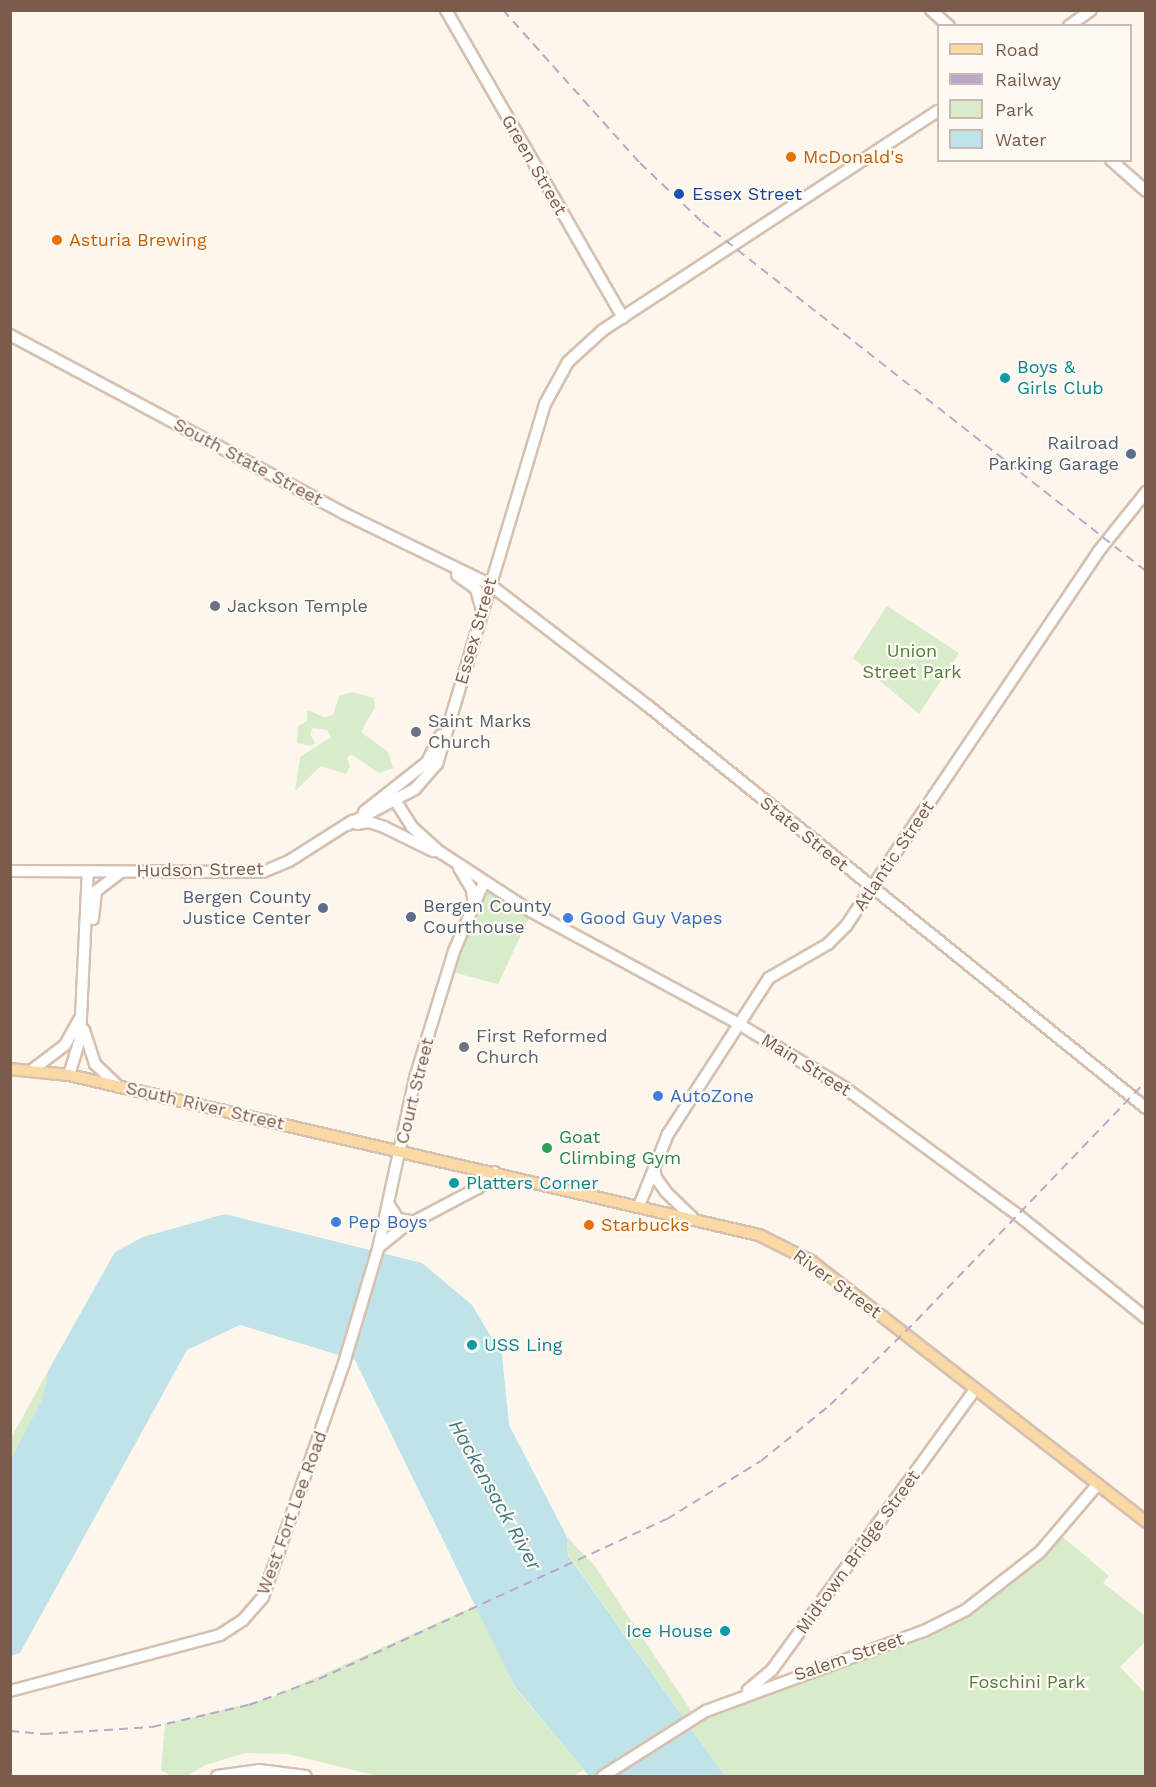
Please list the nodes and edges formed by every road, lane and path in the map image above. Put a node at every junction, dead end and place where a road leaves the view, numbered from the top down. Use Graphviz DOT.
graph roads {
  1 [pos="446,10"];
  2 [pos="931,10"];
  3 [pos="1091,10"];
  4 [pos="947,24"];
  5 [pos="1072,24"];
  6 [pos="937,112"];
  7 [pos="1114,162"];
  8 [pos="1146,191"];
  9 [pos="623,318"];
  10 [pos="10,335"];
  11 [pos="1146,492"];
  12 [pos="445,562"];
  13 [pos="489,584"];
  14 [pos="482,609"];
  15 [pos="452,713"];
  16 [pos="427,762"];
  17 [pos="392,796"];
  18 [pos="347,825"];
  19 [pos="440,852"];
  20 [pos="456,862"];
  21 [pos="10,871"];
  22 [pos="88,871"];
  23 [pos="122,871"];
  24 [pos="484,882"];
  25 [pos="872,888"];
  26 [pos="474,906"];
  27 [pos="86,942"];
  28 [pos="82,1011"];
  29 [pos="739,1024"];
  30 [pos="10,1069"];
  31 [pos="32,1071"];
  32 [pos="69,1075"];
  33 [pos="118,1087"];
  34 [pos="1146,1108"];
  35 [pos="400,1149"];
  36 [pos="654,1164"];
  37 [pos="495,1172"];
  38 [pos="389,1205"];
  39 [pos="639,1206"];
  40 [pos="692,1217"];
  41 [pos="413,1221"];
  42 [pos="378,1249"];
  43 [pos="361,1305"];
  44 [pos="1146,1318"];
  45 [pos="975,1390"];
  46 [pos="1098,1484"];
  47 [pos="1146,1522"];
  48 [pos="786,1652"];
  49 [pos="791,1677"];
  50 [pos="10,1691"];
  51 [pos="730,1702"];
  52 [pos="217,1776"];
  53 [pos="306,1776"];
  54 [pos="603,1776"];
  1 -- 9 [label="main road, Green Street"];
  2 -- 4 [label="main road"];
  3 -- 5 [label="main road"];
  6 -- 9 [label="main road, Essex Street"];
  7 -- 8 [label="main road"];
  9 -- 13 [label="main road, Essex Street"];
  10 -- 12 [label="main road, South State Street"];
  11 -- 25 [label="main road, Atlantic Street"];
  12 -- 13 [label="main road, South State Street"];
  12 -- 14 [label="main road"];
  13 -- 14 [label="main road, Essex Street"];
  13 -- 25 [label="main road, State Street"];
  14 -- 15 [label="main road, Essex Street"];
  15 -- 16 [label="main road, Essex Street"];
  15 -- 17 [label="main road, Essex Street"];
  16 -- 17 [label="main road, Hudson Street"];
  17 -- 18 [label="main road, Hudson Street"];
  17 -- 19 [label="main road, Main Street"];
  18 -- 19 [label="main road, Main Street"];
  18 -- 23 [label="main road, Hudson Street"];
  19 -- 20 [label="main road, Main Street"];
  20 -- 24 [label="main road, Main Street"];
  20 -- 26 [label="main road"];
  21 -- 22 [label="main road, Hudson Street"];
  22 -- 23 [label="main road, Hudson Street"];
  22 -- 27 [label="main road"];
  23 -- 27 [label="main road"];
  24 -- 26 [label="main road, Court Street"];
  24 -- 29 [label="main road, Main Street"];
  25 -- 29 [label="main road, Atlantic Street"];
  25 -- 34 [label="main road, State Street"];
  26 -- 35 [label="main road, Court Street"];
  27 -- 28 [label="main road"];
  28 -- 31 [label="main road"];
  28 -- 32 [label="main road"];
  28 -- 33 [label="main road"];
  29 -- 36 [label="main road, Atlantic Street"];
  29 -- 44 [label="main road, Main Street"];
  30 -- 31 [label="main road, South River Street"];
  31 -- 32 [label="main road, South River Street"];
  32 -- 33 [label="main road, South River Street"];
  33 -- 35 [label="main road, South River Street"];
  35 -- 37 [label="main road, River Street"];
  35 -- 38 [label="main road, Court Street"];
  36 -- 39 [label="main road, Atlantic Street"];
  36 -- 40 [label="main road"];
  37 -- 39 [label="main road, River Street"];
  37 -- 41 [label="main road"];
  38 -- 41 [label="main road"];
  38 -- 42 [label="main road, Court Street"];
  39 -- 40 [label="main road, River Street"];
  40 -- 45 [label="main road, River Street"];
  41 -- 42 [label="main road"];
  42 -- 43 [label="main road, Court Street"];
  43 -- 50 [label="main road, West Fort Lee Road"];
  45 -- 46 [label="main road, River Street"];
  45 -- 48 [label="main road, Midtown Bridge Street"];
  46 -- 47 [label="main road, River Street"];
  46 -- 49 [label="main road, Salem Street"];
  48 -- 49 [label="main road"];
  48 -- 51 [label="main road, Midtown Bridge Street"];
  49 -- 51 [label="main road, Salem Street"];
  51 -- 54 [label="main road, Salem Street"];
  52 -- 53 [label="main road"];
}
